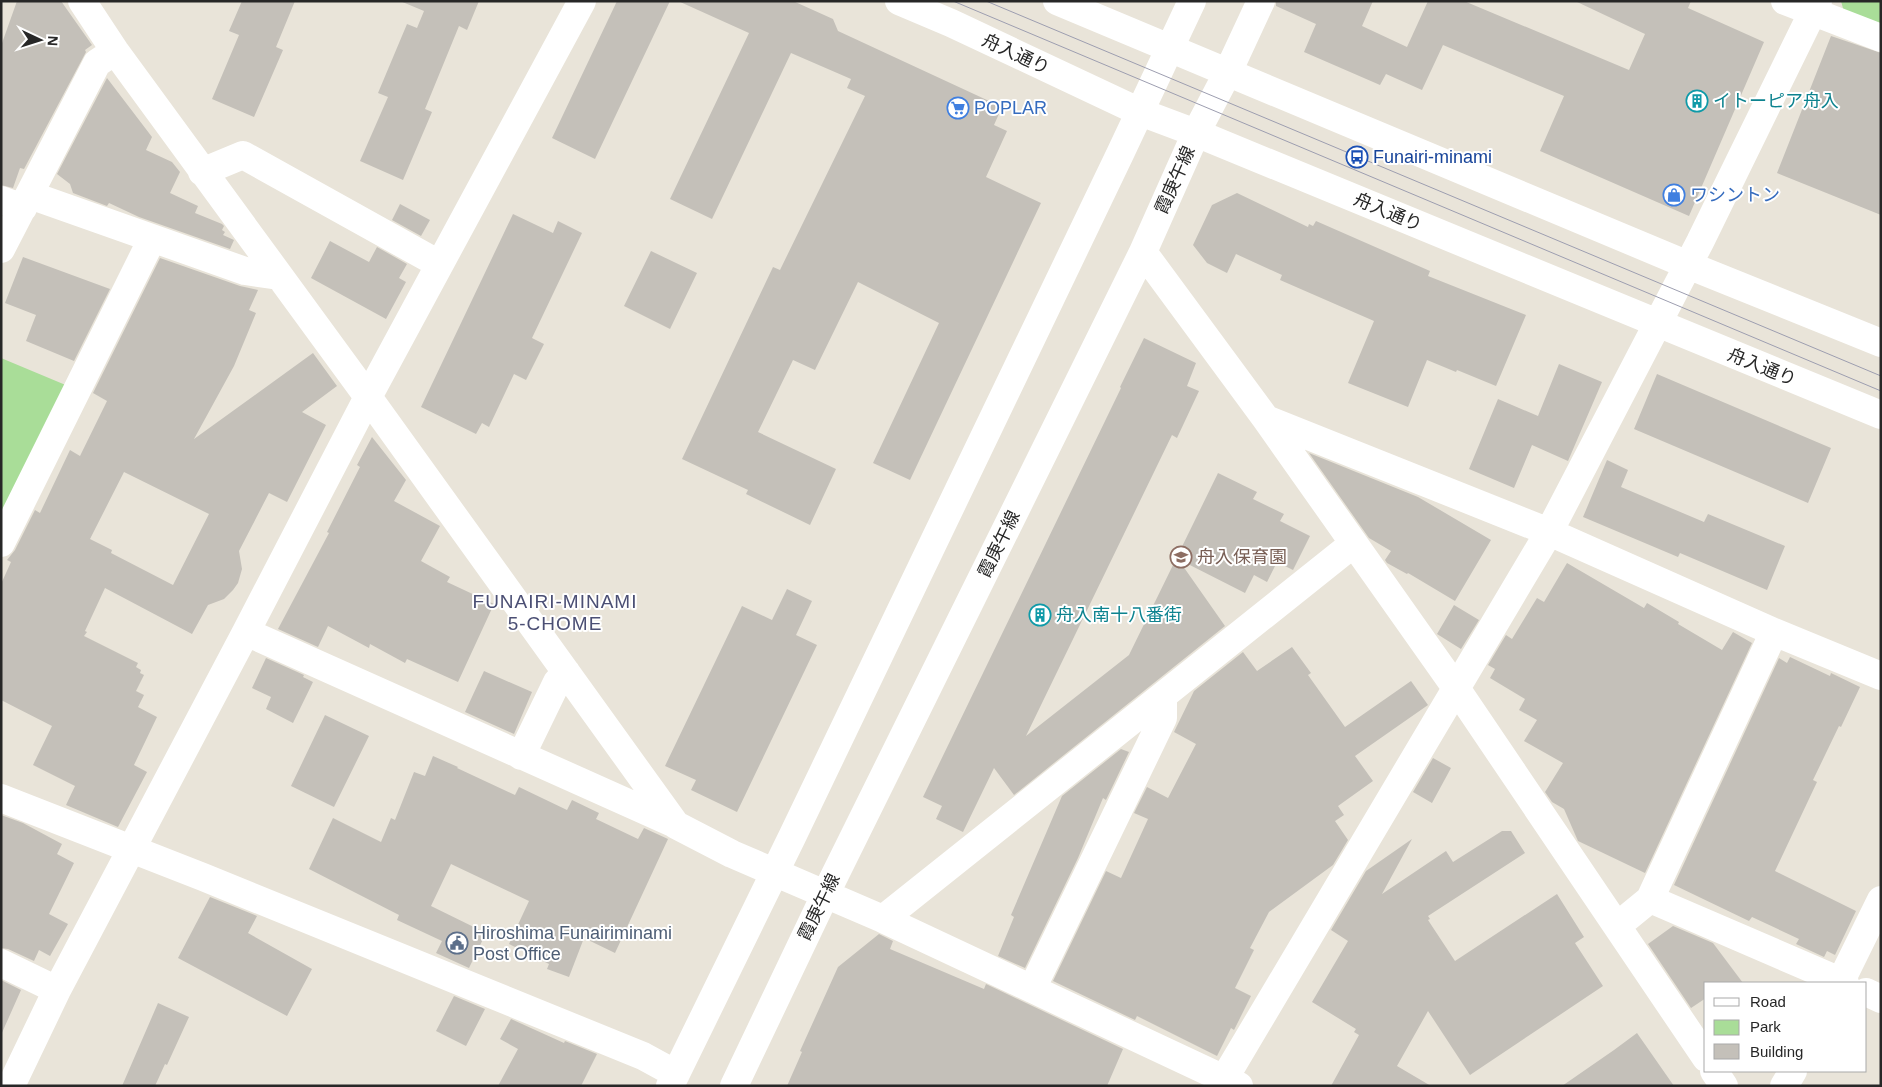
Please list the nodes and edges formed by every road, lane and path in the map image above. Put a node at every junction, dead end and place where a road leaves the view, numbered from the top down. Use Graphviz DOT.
graph roads {
  1 [pos="82,1"];
  2 [pos="582,1"];
  3 [pos="899,1"];
  4 [pos="1057,1"];
  5 [pos="1192,1"];
  6 [pos="1261,1"];
  7 [pos="1785,1"];
  8 [pos="1815,7"];
  9 [pos="1881,38"];
  10 [pos="1169,48"];
  11 [pos="115,51"];
  12 [pos="1228,72"];
  13 [pos="1140,112"];
  14 [pos="1196,133"];
  15 [pos="202,172"];
  16 [pos="18,201"];
  17 [pos="152,239"];
  18 [pos="1,249"];
  19 [pos="1143,252"];
  20 [pos="439,264"];
  21 [pos="1688,265"];
  22 [pos="279,276"];
  23 [pos="1658,324"];
  24 [pos="1881,343"];
  25 [pos="368,396"];
  26 [pos="1881,415"];
  27 [pos="1266,419"];
  28 [pos="1549,532"];
  29 [pos="1,543"];
  30 [pos="1354,544"];
  31 [pos="246,632"];
  32 [pos="1774,632"];
  33 [pos="566,672"];
  34 [pos="1881,676"];
  35 [pos="1456,688"];
  36 [pos="1163,696"];
  37 [pos="521,756"];
  38 [pos="1,798"];
  39 [pos="676,825"];
  40 [pos="132,849"];
  41 [pos="776,872"];
  42 [pos="826,893"];
  43 [pos="1650,899"];
  44 [pos="1881,900"];
  45 [pos="883,919"];
  46 [pos="1617,926"];
  47 [pos="1,963"];
  48 [pos="1840,982"];
  49 [pos="1842,982"];
  50 [pos="1032,989"];
  51 [pos="57,990"];
  52 [pos="1867,992"];
  53 [pos="1881,999"];
  54 [pos="1704,1055"];
  55 [pos="1715,1072"];
  56 [pos="1791,1072"];
  57 [pos="673,1080"];
  58 [pos="1228,1084"];
  59 [pos="11,1086"];
  60 [pos="734,1086"];
  61 [pos="1724,1086"];
  62 [pos="1784,1086"];
  1 -- 11 [label="street"];
  2 -- 20 [label="street"];
  3 -- 13 [label="street, 舟入通り"];
  4 -- 10 [label="street"];
  5 -- 10 [label="street"];
  6 -- 12 [label="street, 霞庚午線"];
  7 -- 8 [label="street"];
  8 -- 9 [label="street"];
  8 -- 21 [label="street"];
  10 -- 12 [label="street"];
  10 -- 13 [label="street"];
  11 -- 15 [label="street"];
  11 -- 16 [label="street"];
  12 -- 14 [label="street, 霞庚午線"];
  12 -- 21 [label="street"];
  13 -- 14 [label="street, 舟入通り"];
  13 -- 41 [label="street"];
  14 -- 19 [label="street, 霞庚午線"];
  14 -- 23 [label="street, 舟入通り"];
  15 -- 20 [label="street"];
  15 -- 22 [label="street"];
  16 -- 17 [label="street"];
  16 -- 18 [label="street"];
  17 -- 22 [label="street"];
  17 -- 29 [label="street"];
  19 -- 27 [label="street"];
  19 -- 42 [label="street, 霞庚午線"];
  20 -- 25 [label="street"];
  21 -- 23 [label="street"];
  21 -- 24 [label="street"];
  22 -- 25 [label="street"];
  23 -- 26 [label="street, 舟入通り"];
  23 -- 28 [label="street"];
  25 -- 31 [label="street"];
  25 -- 33 [label="street"];
  27 -- 28 [label="street"];
  27 -- 30 [label="street"];
  28 -- 32 [label="street"];
  28 -- 35 [label="street"];
  30 -- 35 [label="street"];
  30 -- 36 [label="street"];
  31 -- 37 [label="street"];
  31 -- 40 [label="street"];
  32 -- 34 [label="street"];
  32 -- 43 [label="street"];
  33 -- 37 [label="street"];
  33 -- 39 [label="street"];
  35 -- 46 [label="street"];
  35 -- 58 [label="street"];
  36 -- 45 [label="street"];
  36 -- 50 [label="street"];
  37 -- 39 [label="street"];
  38 -- 40 [label="street"];
  39 -- 41 [label="street"];
  40 -- 51 [label="street"];
  40 -- 57 [label="street"];
  41 -- 42 [label="street"];
  41 -- 57 [label="street"];
  42 -- 45 [label="street"];
  42 -- 60 [label="street, 霞庚午線"];
  43 -- 46 [label="street"];
  43 -- 48 [label="street"];
  44 -- 49 [label="street"];
  45 -- 50 [label="street"];
  46 -- 54 [label="street"];
  47 -- 51 [label="street"];
  50 -- 58 [label="street"];
  51 -- 59 [label="street"];
  52 -- 53 [label="street"];
  55 -- 61 [label="street"];
  56 -- 62 [label="street"];
}
